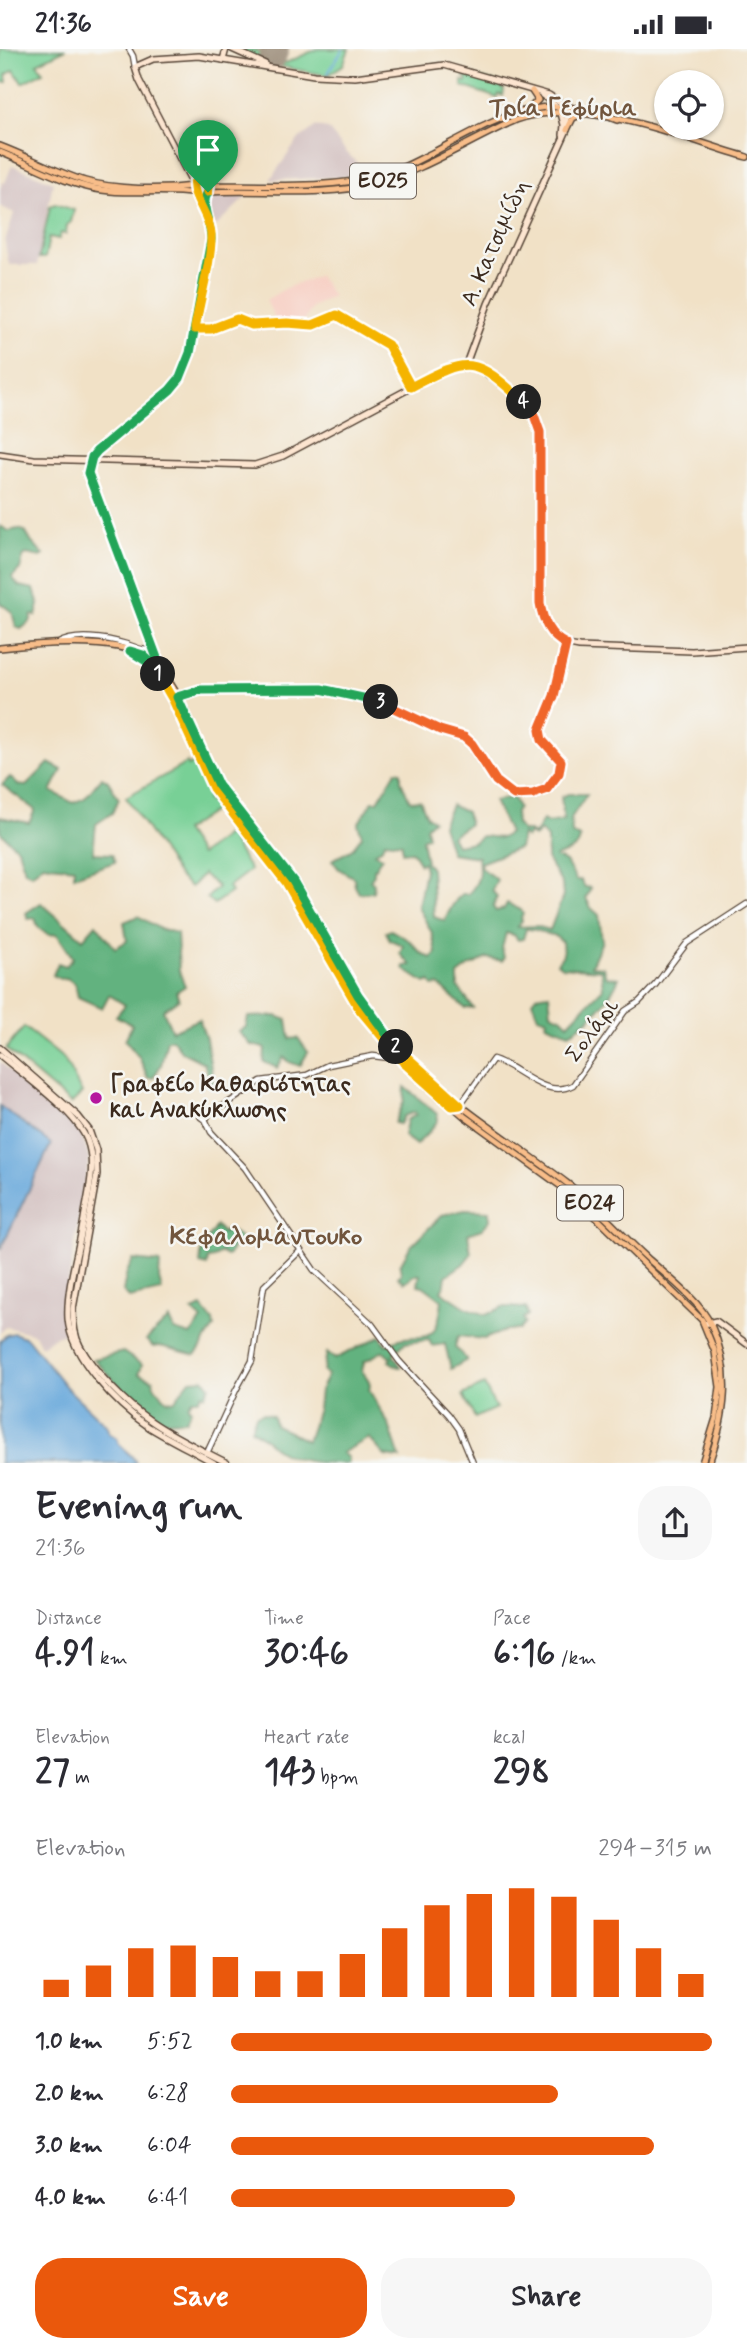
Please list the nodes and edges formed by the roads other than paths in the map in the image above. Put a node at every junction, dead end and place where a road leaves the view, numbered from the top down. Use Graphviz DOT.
graph roads {
  1 [pos="129,49"];
  2 [pos="230,49"];
  3 [pos="224,60"];
  4 [pos="243,63"];
  5 [pos="135,67"];
  6 [pos="281,70"];
  7 [pos="529,90"];
  8 [pos="527,109"];
  9 [pos="561,110"];
  10 [pos="585,113"];
  11 [pos="617,120"];
  12 [pos="567,130"];
  13 [pos="562,138"];
  14 [pos="0,146"];
  15 [pos="0,152"];
  16 [pos="747,157"];
  17 [pos="198,183"];
  18 [pos="195,194"];
  19 [pos="206,194"];
  20 [pos="205,210"];
  21 [pos="195,329"];
  22 [pos="466,364"];
  23 [pos="411,387"];
  24 [pos="0,454"];
  25 [pos="80,460"];
  26 [pos="91,460"];
  27 [pos="88,473"];
  28 [pos="56,644"];
  29 [pos="566,644"];
  30 [pos="747,647"];
  31 [pos="0,648"];
  32 [pos="153,649"];
  33 [pos="130,651"];
  34 [pos="163,674"];
  35 [pos="175,698"];
  36 [pos="747,904"];
  37 [pos="393,1047"];
  38 [pos="0,1048"];
  39 [pos="398,1053"];
  40 [pos="0,1055"];
  41 [pos="380,1057"];
  42 [pos="460,1105"];
  43 [pos="452,1106"];
  44 [pos="300,1251"];
  45 [pos="708,1324"];
  46 [pos="747,1344"];
  47 [pos="208,1453"];
  48 [pos="200,1455"];
  49 [pos="214,1463"];
  50 [pos="227,1463"];
  51 [pos="473,1463"];
  52 [pos="702,1463"];
  53 [pos="709,1463"];
  1 -- 5 [label="street"];
  2 -- 3 [label="main road"];
  2 -- 4 [label="main road"];
  2 -- 6 [label="main road"];
  3 -- 4 [label="main road"];
  3 -- 5 [label="main road"];
  4 -- 6 [label="main road"];
  5 -- 17 [label="main road"];
  6 -- 7 [label="main road"];
  7 -- 8 [label="main road"];
  7 -- 9 [label="main road"];
  8 -- 9 [label="main road, ΕΟ25"];
  8 -- 17 [label="main road, ΕΟ25"];
  9 -- 10 [label="main road, ΕΟ25"];
  9 -- 11 [label="main road, ΕΟ25"];
  9 -- 12 [label="main road"];
  9 -- 13 [label="main road, Α. Κατσιμίδη"];
  9 -- 19 [label="main road, ΕΟ25"];
  10 -- 11 [label="main road, ΕΟ25"];
  10 -- 12 [label="main road"];
  11 -- 16 [label="main road, ΕΟ25"];
  12 -- 13 [label="main road, Α. Κατσιμίδη"];
  13 -- 22 [label="main road, Α. Κατσιμίδη"];
  14 -- 17 [label="main road, ΕΟ25"];
  15 -- 18 [label="main road, ΕΟ25"];
  17 -- 18 [label="main road"];
  17 -- 19 [label="main road"];
  18 -- 19 [label="main road, ΕΟ25"];
  18 -- 20 [label="main road"];
  19 -- 20 [label="main road"];
  20 -- 21 [label="main road"];
  21 -- 23 [label="street"];
  21 -- 26 [label="main road"];
  22 -- 23 [label="main road"];
  22 -- 29 [label="main road"];
  23 -- 26 [label="main road"];
  24 -- 25 [label="main road"];
  25 -- 26 [label="main road"];
  25 -- 27 [label="main road"];
  26 -- 27 [label="main road"];
  27 -- 32 [label="main road"];
  28 -- 31 [label="main road, ΕΟ24"];
  28 -- 32 [label="street"];
  28 -- 33 [label="main road, ΕΟ24"];
  29 -- 30 [label="main road"];
  29 -- 35 [label="street"];
  32 -- 34 [label="main road"];
  33 -- 34 [label="main road, ΕΟ24"];
  33 -- 35 [label="main road, ΕΟ24"];
  34 -- 35 [label="main road, ΕΟ24"];
  35 -- 37 [label="main road, ΕΟ24"];
  35 -- 37 [label="main road, ΕΟ24"];
  36 -- 42 [label="street, Σολάρι"];
  37 -- 39 [label="main road, ΕΟ24"];
  37 -- 41 [label="street"];
  38 -- 47 [label="main road"];
  39 -- 41 [label="street"];
  39 -- 42 [label="main road, ΕΟ24"];
  39 -- 43 [label="main road, ΕΟ24"];
  40 -- 48 [label="main road"];
  41 -- 44 [label="street"];
  42 -- 43 [label="main road"];
  42 -- 45 [label="main road, ΕΟ24"];
  43 -- 45 [label="main road, ΕΟ24"];
  44 -- 47 [label="street"];
  44 -- 51 [label="street"];
  45 -- 46 [label="main road"];
  45 -- 52 [label="main road, ΕΟ24"];
  45 -- 53 [label="main road, ΕΟ24"];
  47 -- 48 [label="street"];
  47 -- 50 [label="main road"];
  48 -- 49 [label="main road"];
}
